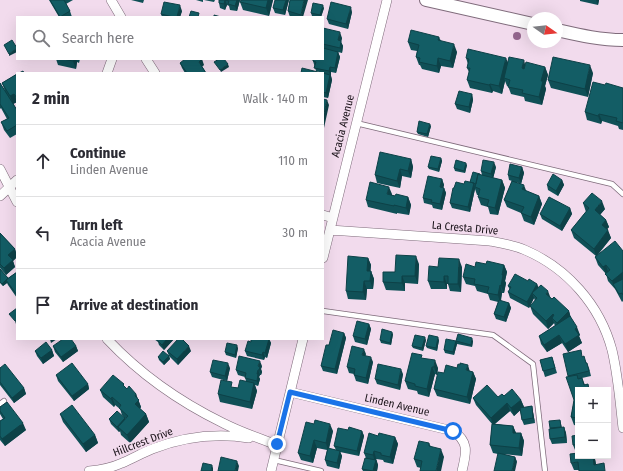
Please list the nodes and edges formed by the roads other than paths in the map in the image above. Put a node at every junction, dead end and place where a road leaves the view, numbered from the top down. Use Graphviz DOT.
graph roads {
  1 [pos="110,0"];
  2 [pos="387,0"];
  3 [pos="426,0"];
  4 [pos="113,16"];
  5 [pos="120,16"];
  6 [pos="527,23"];
  7 [pos="563,31"];
  8 [pos="623,40"];
  9 [pos="112,60"];
  10 [pos="147,60"];
  11 [pos="107,72"];
  12 [pos="154,72"];
  13 [pos="356,123"];
  14 [pos="0,169"];
  15 [pos="16,181"];
  16 [pos="9,187"];
  17 [pos="623,194"];
  18 [pos="0,196"];
  19 [pos="16,200"];
  20 [pos="324,215"];
  21 [pos="333,218"];
  22 [pos="330,230"];
  23 [pos="324,254"];
  24 [pos="324,311"];
  25 [pos="108,340"];
  26 [pos="303,340"];
  27 [pos="290,392"];
  28 [pos="623,428"];
  29 [pos="277,444"];
  30 [pos="274,460"];
  31 [pos="89,471"];
  32 [pos="271,471"];
  33 [pos="321,471"];
  34 [pos="462,471"];
  35 [pos="546,471"];
  1 -- 4 [label="street"];
  1 -- 5 [label="street"];
  2 -- 13 [label="street, Acacia Avenue"];
  3 -- 6 [label="street"];
  7 -- 8 [label="street"];
  9 -- 11 [label="street"];
  10 -- 12 [label="street"];
  13 -- 17 [label="lane"];
  13 -- 21 [label="street, Acacia Avenue"];
  14 -- 16 [label="street"];
  15 -- 16 [label="street"];
  16 -- 18 [label="street"];
  16 -- 19 [label="street"];
  20 -- 21 [label="street"];
  21 -- 22 [label="street, Acacia Avenue"];
  22 -- 23 [label="street, Acacia Avenue"];
  22 -- 28 [label="street, La Cresta Drive"];
  24 -- 35 [label="lane"];
  25 -- 29 [label="street"];
  26 -- 27 [label="street"];
  27 -- 29 [label="street"];
  27 -- 34 [label="street, Linden Avenue"];
  29 -- 30 [label="street"];
  29 -- 31 [label="street, Hillcrest Drive"];
  30 -- 32 [label="street"];
  30 -- 33 [label="lane"];
}
